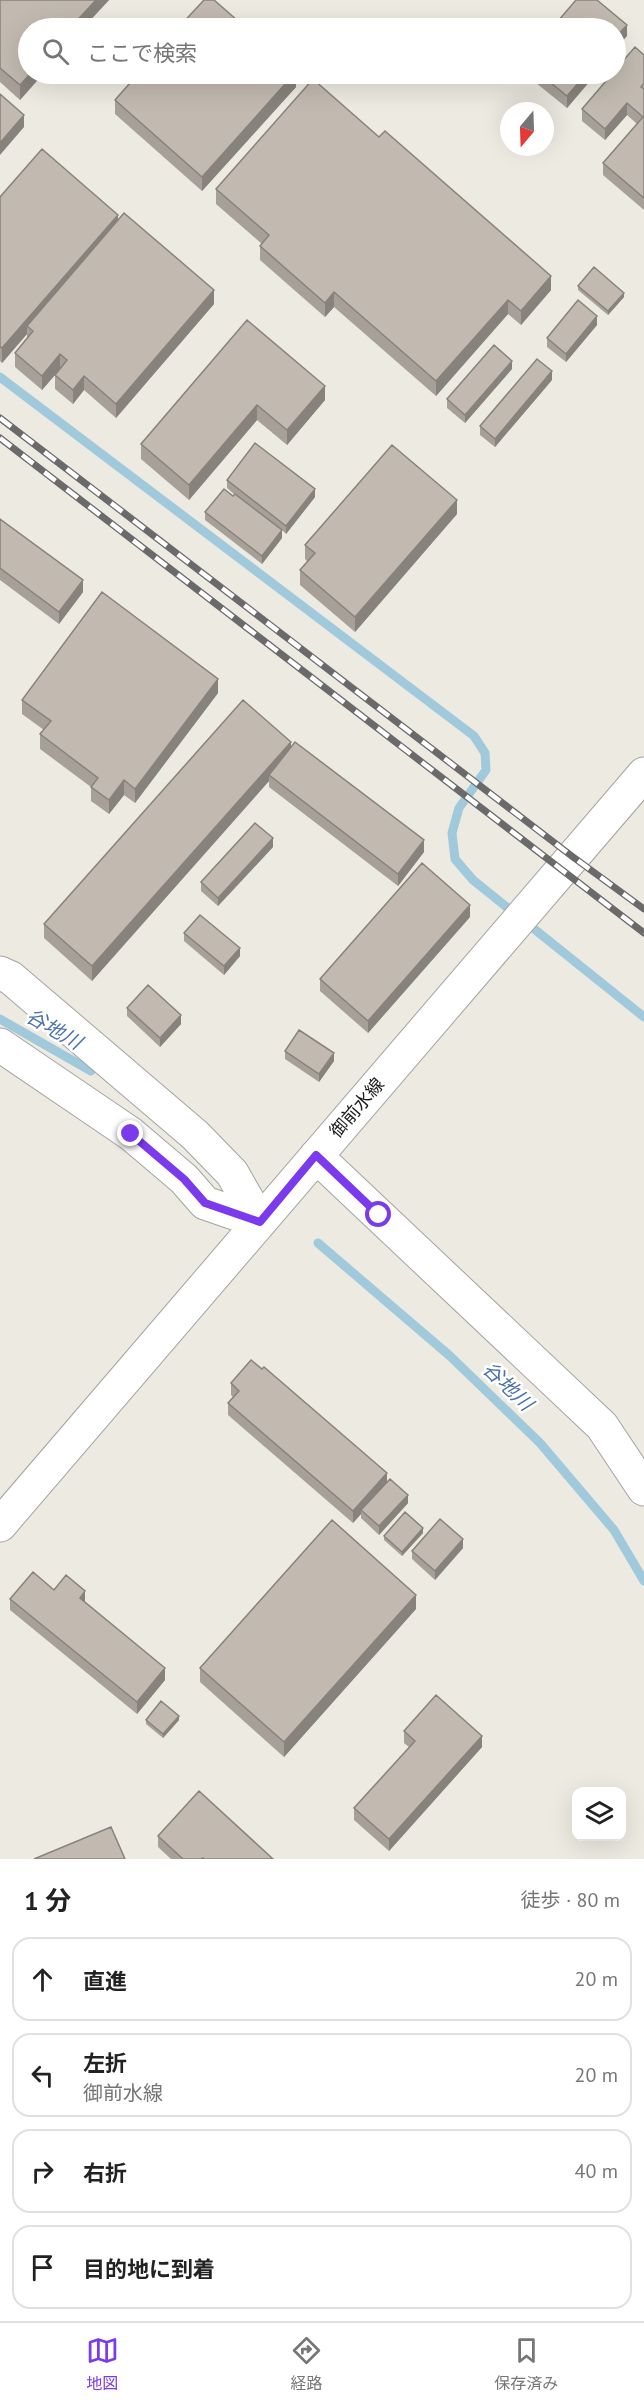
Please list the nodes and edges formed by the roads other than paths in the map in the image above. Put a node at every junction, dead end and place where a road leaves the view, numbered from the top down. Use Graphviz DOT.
graph roads {
  1 [pos="644,774"];
  2 [pos="0,973"];
  3 [pos="0,1045"];
  4 [pos="316,1155"];
  5 [pos="260,1222"];
  6 [pos="644,1490"];
  7 [pos="0,1525"];
  1 -- 4 [label="street, 御前水線"];
  2 -- 5 [label="street"];
  3 -- 5 [label="street"];
  4 -- 5 [label="street, 御前水線"];
  4 -- 6 [label="street"];
  5 -- 7 [label="street, 御前水線"];
}
